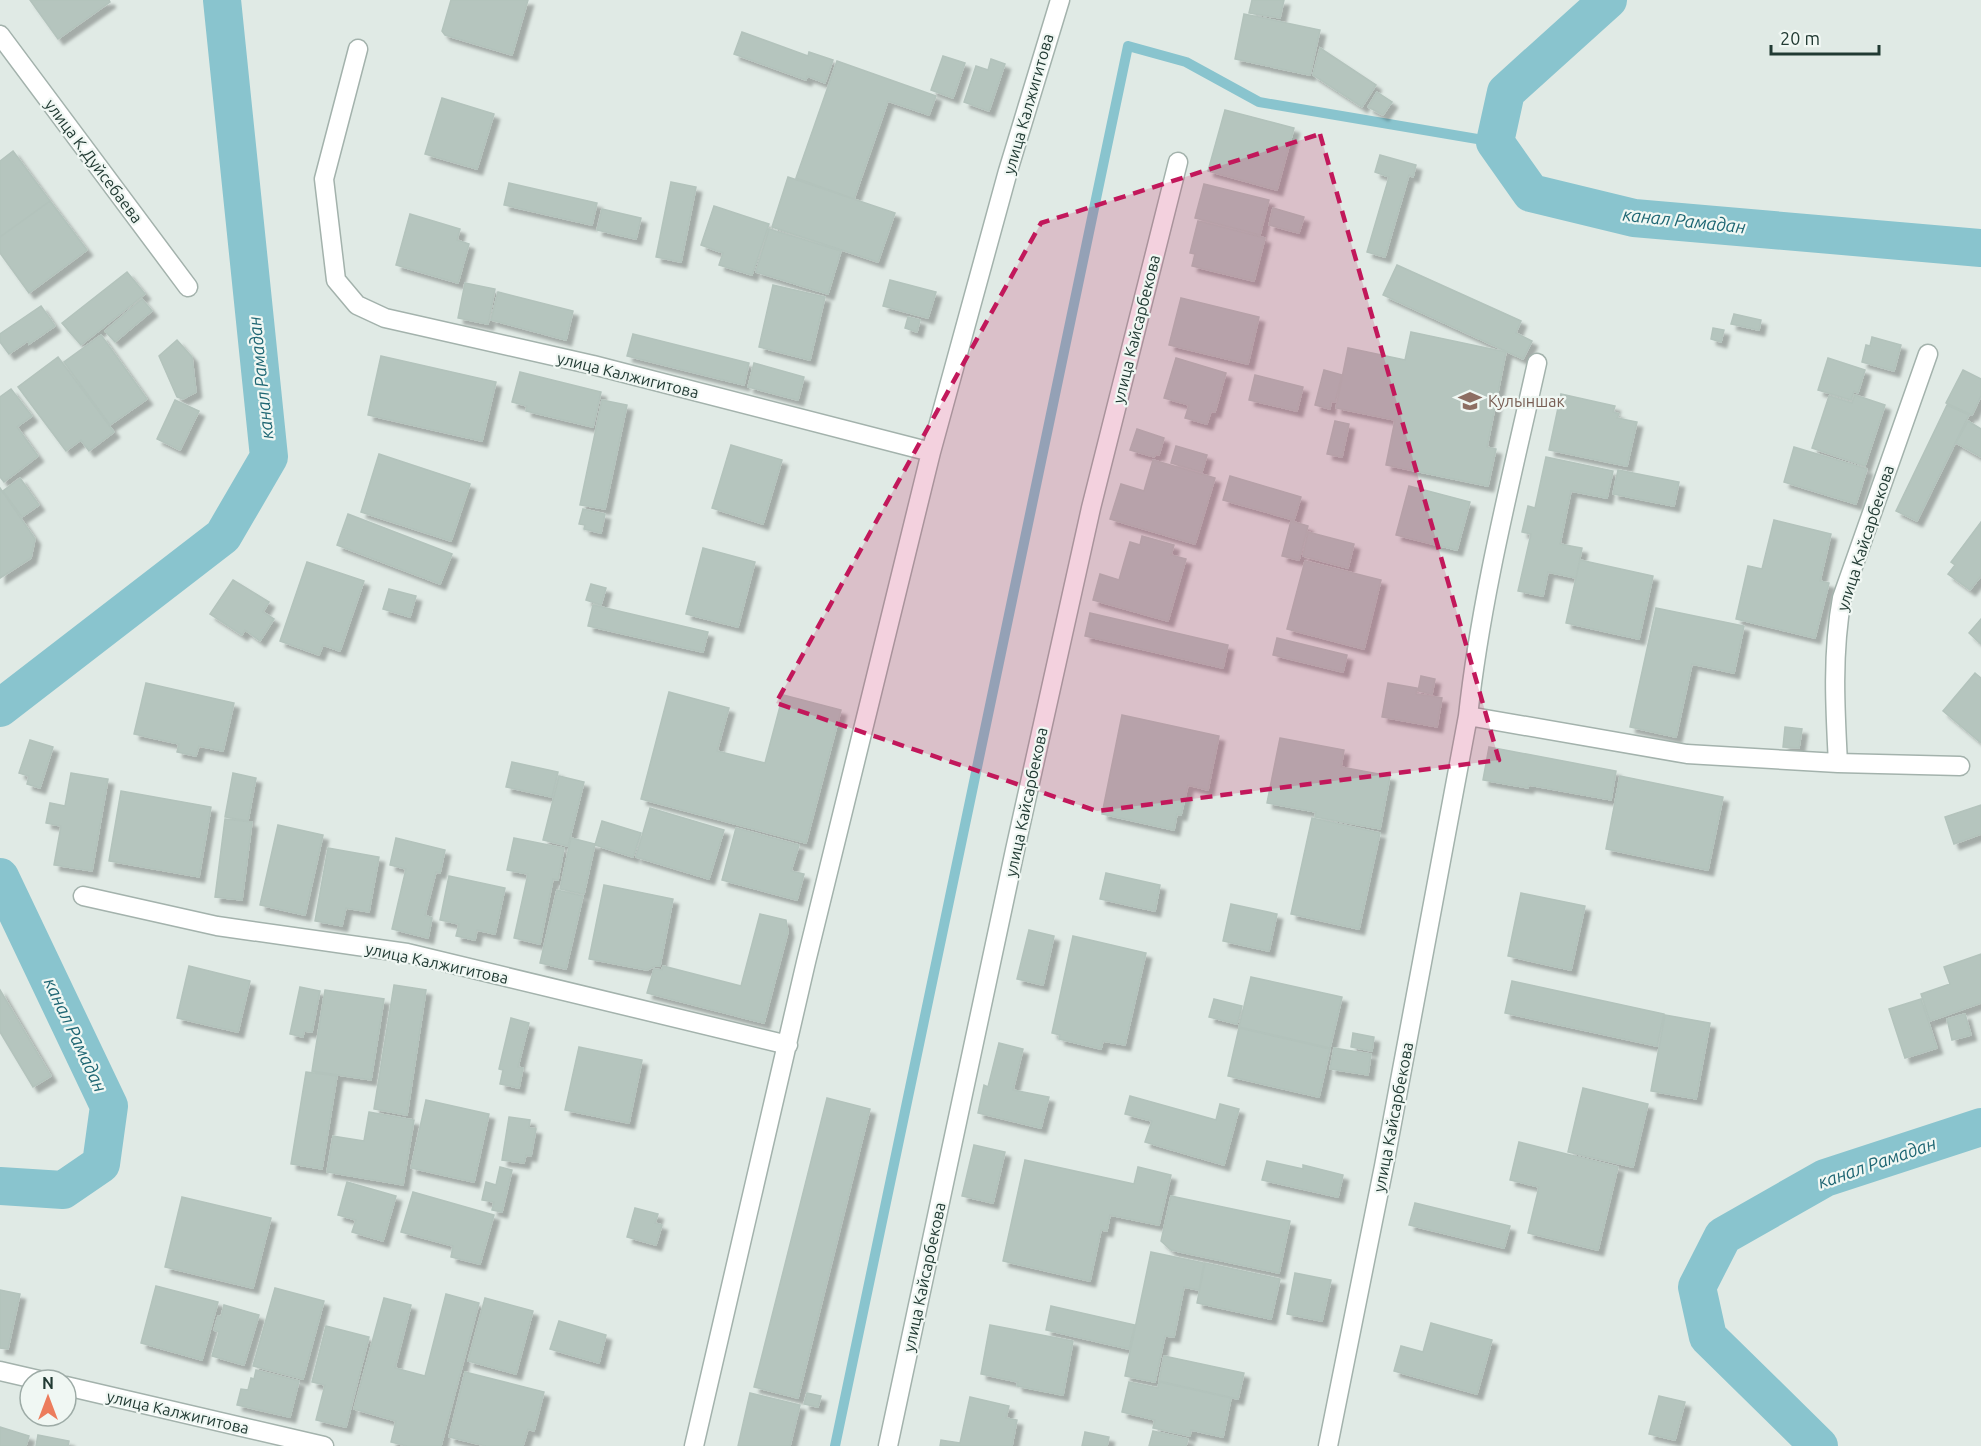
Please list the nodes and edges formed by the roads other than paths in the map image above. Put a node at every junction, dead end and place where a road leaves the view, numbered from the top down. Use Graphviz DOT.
graph roads {
  1 [pos="1060,0"];
  2 [pos="0,35"];
  3 [pos="358,49"];
  4 [pos="1178,162"];
  5 [pos="188,287"];
  6 [pos="1928,354"];
  7 [pos="1537,363"];
  8 [pos="931,452"];
  9 [pos="1468,716"];
  10 [pos="1838,763"];
  11 [pos="1960,766"];
  12 [pos="83,896"];
  13 [pos="788,1045"];
  14 [pos="0,1371"];
  15 [pos="18,1375"];
  16 [pos="78,1389"];
  17 [pos="324,1446"];
  18 [pos="694,1446"];
  19 [pos="888,1446"];
  20 [pos="1328,1446"];
  1 -- 8 [label="street, улица Калжигитова"];
  2 -- 5 [label="street, улица К.Дуйсебаева"];
  3 -- 8 [label="street, улица Калжигитова"];
  4 -- 19 [label="street, улица Кайсарбекова"];
  6 -- 10 [label="street, улица Кайсарбекова"];
  7 -- 9 [label="street, улица Кайсарбекова"];
  8 -- 13 [label="street, улица Калжигитова"];
  9 -- 10 [label="street"];
  9 -- 20 [label="street, улица Кайсарбекова"];
  10 -- 11 [label="street"];
  12 -- 13 [label="street, улица Калжигитова"];
  13 -- 18 [label="street, улица Калжигитова"];
  14 -- 15 [label="street"];
  16 -- 17 [label="street, улица Калжигитова"];
}
